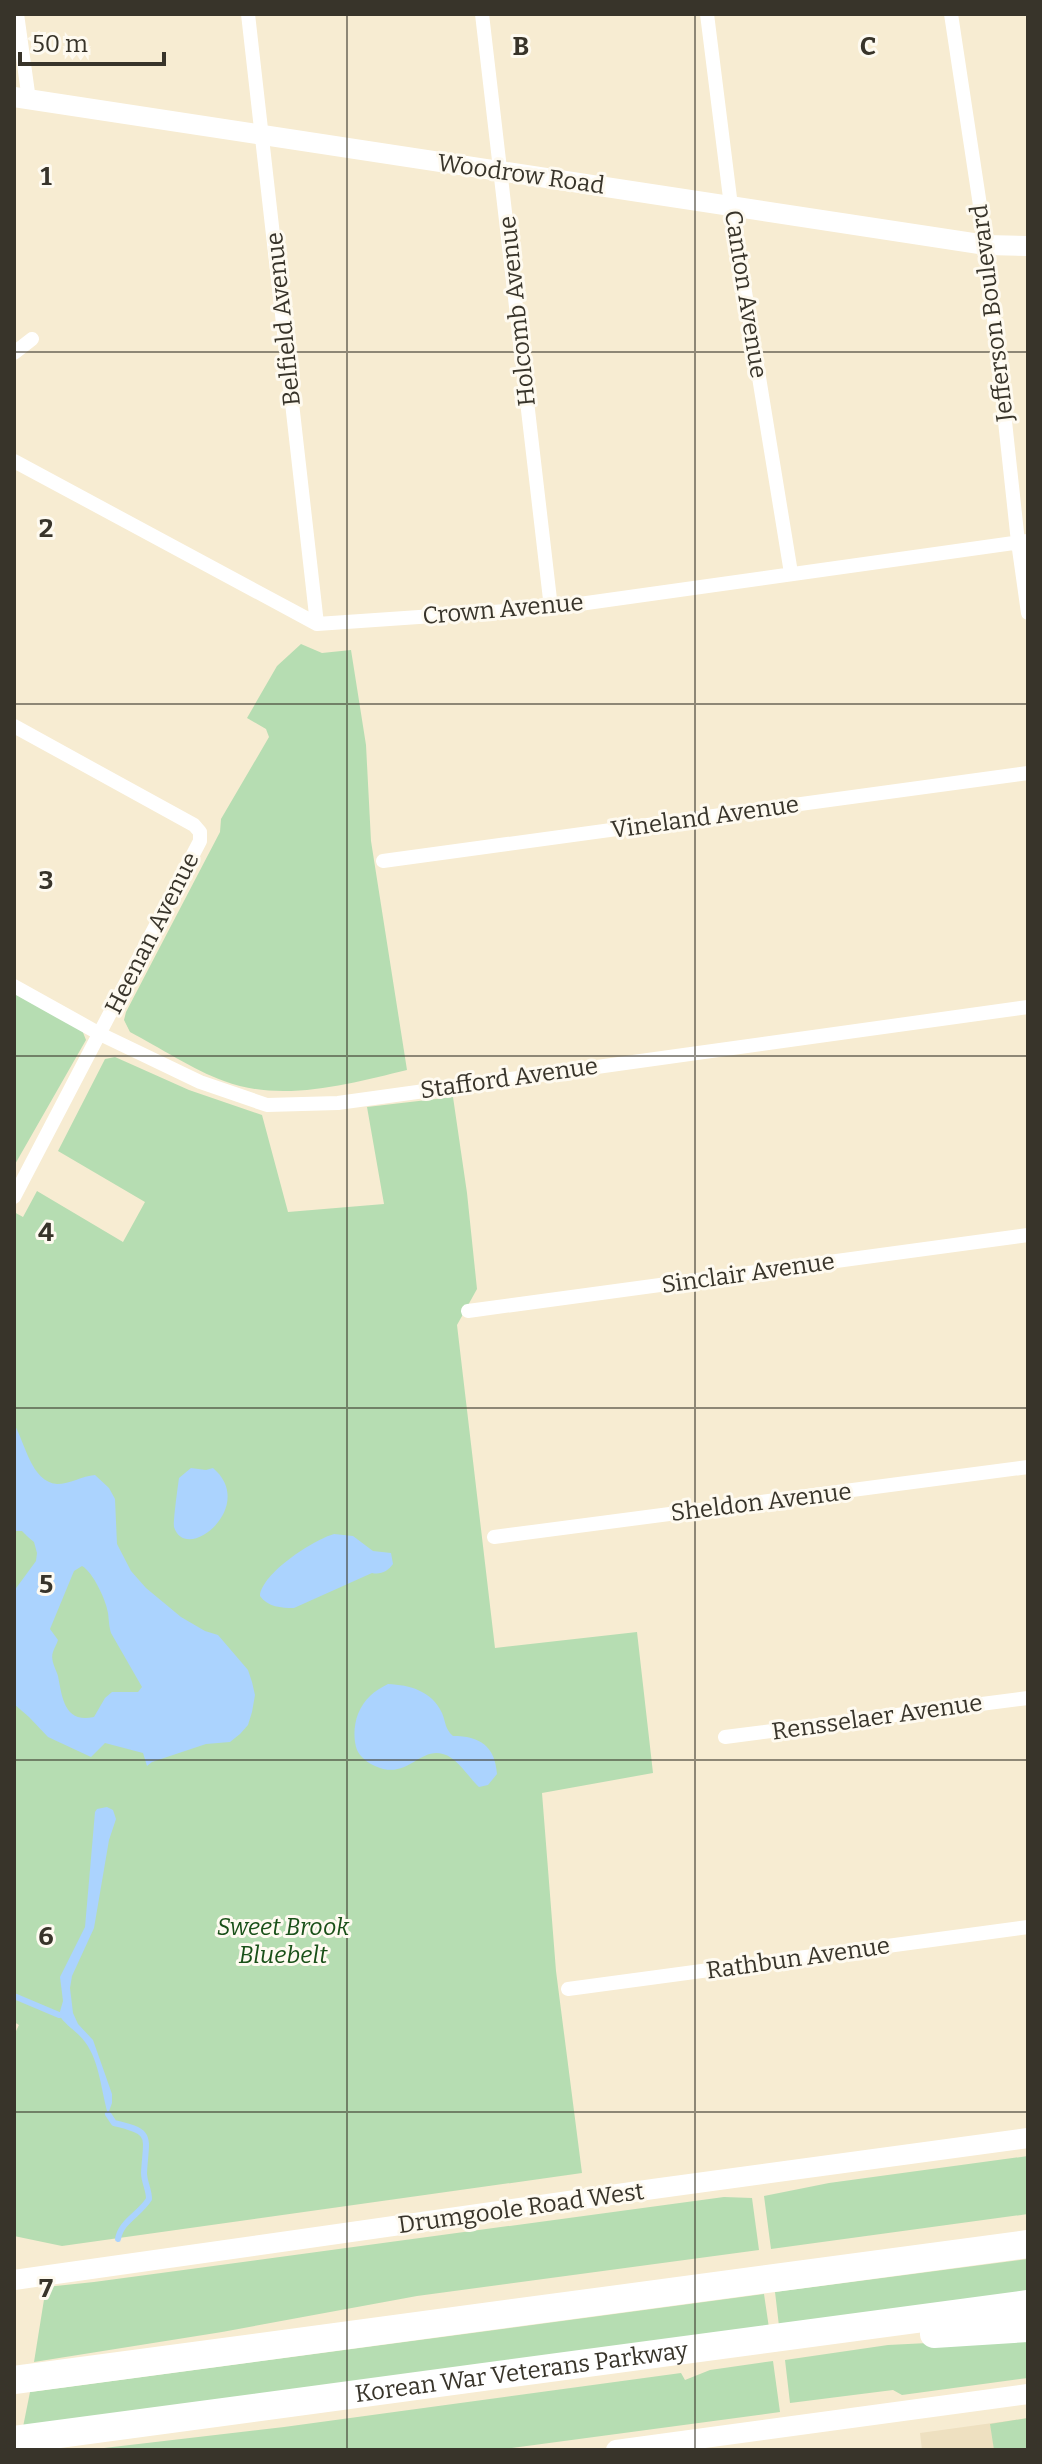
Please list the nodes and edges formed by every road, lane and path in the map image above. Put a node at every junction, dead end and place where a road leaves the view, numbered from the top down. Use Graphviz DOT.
graph roads {
  1 [pos="17,14"];
  2 [pos="248,14"];
  3 [pos="482,14"];
  4 [pos="707,14"];
  5 [pos="951,14"];
  6 [pos="21,98"];
  7 [pos="263,137"];
  8 [pos="501,170"];
  9 [pos="731,206"];
  10 [pos="986,245"];
  11 [pos="1028,246"];
  12 [pos="32,339"];
  13 [pos="14,353"];
  14 [pos="14,461"];
  15 [pos="1023,541"];
  16 [pos="791,573"];
  17 [pos="551,608"];
  18 [pos="1028,613"];
  19 [pos="317,624"];
  20 [pos="14,726"];
  21 [pos="1028,773"];
  22 [pos="383,861"];
  23 [pos="14,986"];
  24 [pos="1028,1007"];
  25 [pos="100,1034"];
  26 [pos="14,1197"];
  27 [pos="1028,1235"];
  28 [pos="468,1311"];
  29 [pos="1028,1467"];
  30 [pos="494,1537"];
  31 [pos="1028,1698"];
  32 [pos="725,1737"];
  33 [pos="1028,1927"];
  34 [pos="568,1989"];
  35 [pos="1028,2138"];
  36 [pos="1028,2230"];
  37 [pos="1028,2244"];
  38 [pos="980,2251"];
  39 [pos="14,2280"];
  40 [pos="1028,2304"];
  41 [pos="1028,2328"];
  42 [pos="801,2335"];
  43 [pos="14,2380"];
  44 [pos="1028,2394"];
  45 [pos="14,2440"];
  46 [pos="616,2450"];
  1 -- 6 [label="street"];
  2 -- 7 [label="street, Belfield Avenue"];
  3 -- 8 [label="street, Holcomb Avenue"];
  4 -- 9 [label="street, Canton Avenue"];
  5 -- 10 [label="street, Jefferson Boulevard"];
  6 -- 7 [label="main road, Woodrow Road"];
  7 -- 8 [label="main road, Woodrow Road"];
  7 -- 19 [label="street, Belfield Avenue"];
  8 -- 9 [label="main road, Woodrow Road"];
  8 -- 17 [label="street, Holcomb Avenue"];
  9 -- 10 [label="main road, Woodrow Road"];
  9 -- 16 [label="street, Canton Avenue"];
  10 -- 11 [label="main road, Woodrow Road"];
  10 -- 15 [label="street, Jefferson Boulevard"];
  12 -- 13 [label="street"];
  14 -- 19 [label="street"];
  15 -- 16 [label="street, Crown Avenue"];
  15 -- 18 [label="street, Jefferson Boulevard"];
  16 -- 17 [label="street, Crown Avenue"];
  17 -- 19 [label="street, Crown Avenue"];
  20 -- 25 [label="street, Heenan Avenue"];
  21 -- 22 [label="street, Vineland Avenue"];
  23 -- 25 [label="street, Stafford Avenue"];
  24 -- 25 [label="street, Stafford Avenue"];
  25 -- 26 [label="street, Heenan Avenue"];
  27 -- 28 [label="street, Sinclair Avenue"];
  29 -- 30 [label="street, Sheldon Avenue"];
  31 -- 32 [label="street, Rensselaer Avenue"];
  33 -- 34 [label="street, Rathbun Avenue"];
  35 -- 39 [label="main road, Drumgoole Road West"];
  36 -- 38 [label="highway"];
  37 -- 38 [label="highway"];
  38 -- 43 [label="highway"];
  40 -- 42 [label="highway, Korean War Veterans Parkway"];
  41 -- 42 [label="highway"];
  42 -- 45 [label="highway, Korean War Veterans Parkway"];
  44 -- 46 [label="main road"];
}
